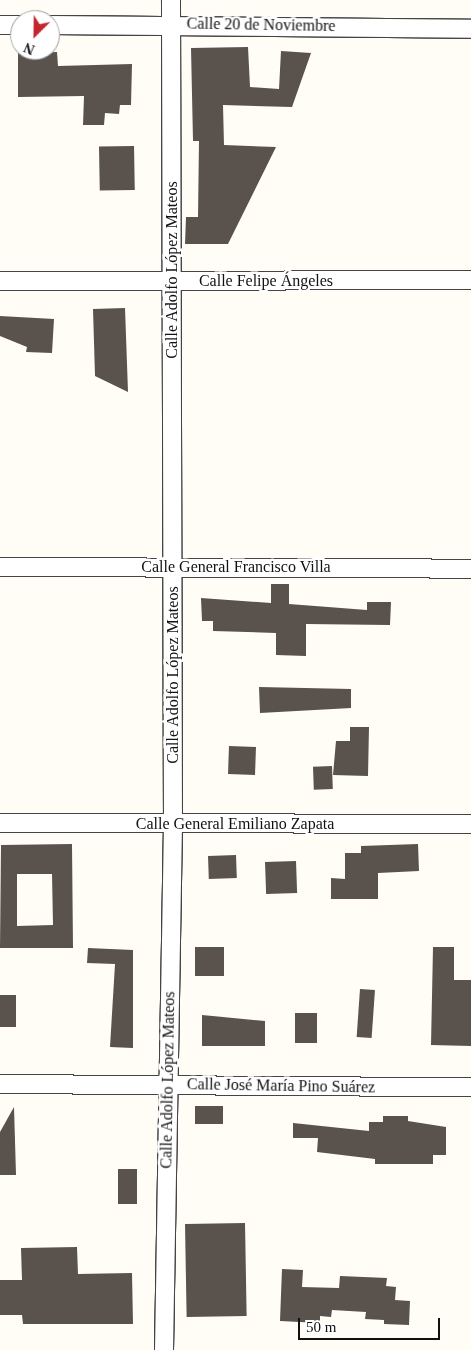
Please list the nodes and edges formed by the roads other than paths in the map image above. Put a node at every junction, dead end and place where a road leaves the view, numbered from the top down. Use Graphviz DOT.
graph roads {
  1 [pos="170,0"];
  2 [pos="170,24"];
  3 [pos="60,25"];
  4 [pos="471,29"];
  5 [pos="471,280"];
  6 [pos="0,281"];
  7 [pos="173,281"];
  8 [pos="0,567"];
  9 [pos="173,567"];
  10 [pos="471,569"];
  11 [pos="0,823"];
  12 [pos="471,824"];
  13 [pos="173,825"];
  14 [pos="168,1083"];
  15 [pos="0,1084"];
  16 [pos="471,1087"];
  17 [pos="164,1350"];
  1 -- 2 [label="street, Calle Adolfo López Mateos"];
  2 -- 3 [label="street, Calle 20 de Noviembre"];
  2 -- 4 [label="street, Calle 20 de Noviembre"];
  2 -- 7 [label="street, Calle Adolfo López Mateos"];
  5 -- 7 [label="street, Calle Felipe Ángeles"];
  6 -- 7 [label="street, Calle Felipe Ángeles"];
  7 -- 9 [label="street, Calle Adolfo López Mateos"];
  8 -- 9 [label="street, Calle General Francisco Villa"];
  9 -- 10 [label="street, Calle General Francisco Villa"];
  9 -- 13 [label="street, Calle Adolfo López Mateos"];
  11 -- 13 [label="street, Calle General Emiliano Zapata"];
  12 -- 13 [label="street, Calle General Emiliano Zapata"];
  13 -- 14 [label="street, Calle Adolfo López Mateos"];
  14 -- 15 [label="street, Calle José María Pino Suárez"];
  14 -- 16 [label="street, Calle José María Pino Suárez"];
  14 -- 17 [label="street, Calle Adolfo López Mateos"];
}
